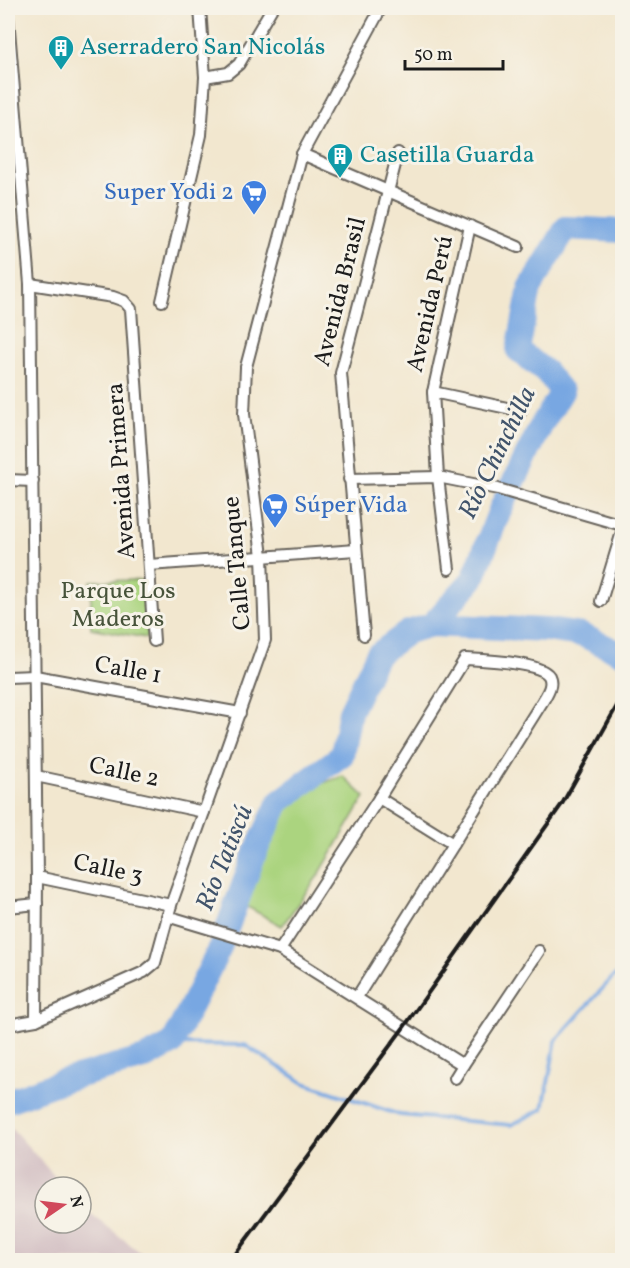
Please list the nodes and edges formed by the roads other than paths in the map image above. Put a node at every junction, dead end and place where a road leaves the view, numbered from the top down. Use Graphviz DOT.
graph roads {
  1 [pos="200,8"];
  2 [pos="272,8"];
  3 [pos="381,8"];
  4 [pos="8,17"];
  5 [pos="205,77"];
  6 [pos="398,153"];
  7 [pos="302,154"];
  8 [pos="387,191"];
  9 [pos="471,226"];
  10 [pos="518,247"];
  11 [pos="30,284"];
  12 [pos="162,301"];
  13 [pos="433,392"];
  14 [pos="521,411"];
  15 [pos="438,477"];
  16 [pos="8,480"];
  17 [pos="349,480"];
  18 [pos="33,481"];
  19 [pos="622,525"];
  20 [pos="622,532"];
  21 [pos="356,550"];
  22 [pos="262,555"];
  23 [pos="149,565"];
  24 [pos="449,569"];
  25 [pos="601,601"];
  26 [pos="364,634"];
  27 [pos="154,641"];
  28 [pos="35,676"];
  29 [pos="8,677"];
  30 [pos="240,713"];
  31 [pos="36,776"];
  32 [pos="380,798"];
  33 [pos="204,812"];
  34 [pos="453,844"];
  35 [pos="37,877"];
  36 [pos="37,904"];
  37 [pos="171,904"];
  38 [pos="8,907"];
  39 [pos="167,916"];
  40 [pos="280,950"];
  41 [pos="531,955"];
  42 [pos="357,997"];
  43 [pos="36,1020"];
  44 [pos="8,1025"];
  45 [pos="463,1065"];
  46 [pos="455,1078"];
  1 -- 5 [label="street"];
  2 -- 5 [label="street"];
  3 -- 7 [label="street, Calle Tanque"];
  4 -- 11 [label="street"];
  5 -- 12 [label="street"];
  6 -- 8 [label="street, Avenida Brasil"];
  7 -- 8 [label="street"];
  7 -- 22 [label="street, Calle Tanque"];
  8 -- 9 [label="street"];
  8 -- 17 [label="street, Avenida Brasil"];
  9 -- 10 [label="street"];
  9 -- 13 [label="street, Avenida Perú"];
  11 -- 18 [label="street"];
  11 -- 23 [label="street, Avenida Primera"];
  13 -- 14 [label="street"];
  13 -- 15 [label="street, Avenida Perú"];
  15 -- 17 [label="street"];
  15 -- 19 [label="street"];
  15 -- 24 [label="street, Avenida Perú"];
  16 -- 18 [label="street"];
  17 -- 21 [label="street, Avenida Brasil"];
  18 -- 28 [label="street"];
  20 -- 25 [label="street"];
  21 -- 22 [label="street"];
  21 -- 26 [label="street, Avenida Brasil"];
  22 -- 23 [label="street"];
  22 -- 30 [label="street, Calle Tanque"];
  23 -- 27 [label="street, Avenida Primera"];
  28 -- 29 [label="street, Calle 1"];
  28 -- 30 [label="street, Calle 1"];
  28 -- 31 [label="street"];
  30 -- 33 [label="street, Calle Tanque"];
  31 -- 33 [label="street, Calle 2"];
  31 -- 35 [label="street"];
  32 -- 34 [label="street"];
  32 -- 34 [label="street"];
  32 -- 40 [label="street"];
  33 -- 37 [label="street, Calle Tanque"];
  34 -- 42 [label="street"];
  35 -- 36 [label="street"];
  35 -- 37 [label="street, Calle 3"];
  36 -- 38 [label="street"];
  36 -- 43 [label="street"];
  37 -- 39 [label="street, Calle Tanque"];
  39 -- 40 [label="street"];
  39 -- 43 [label="street, Calle Tanque"];
  40 -- 42 [label="street"];
  41 -- 45 [label="street"];
  42 -- 45 [label="street"];
  43 -- 44 [label="street, Calle Tanque"];
  45 -- 46 [label="street"];
}
